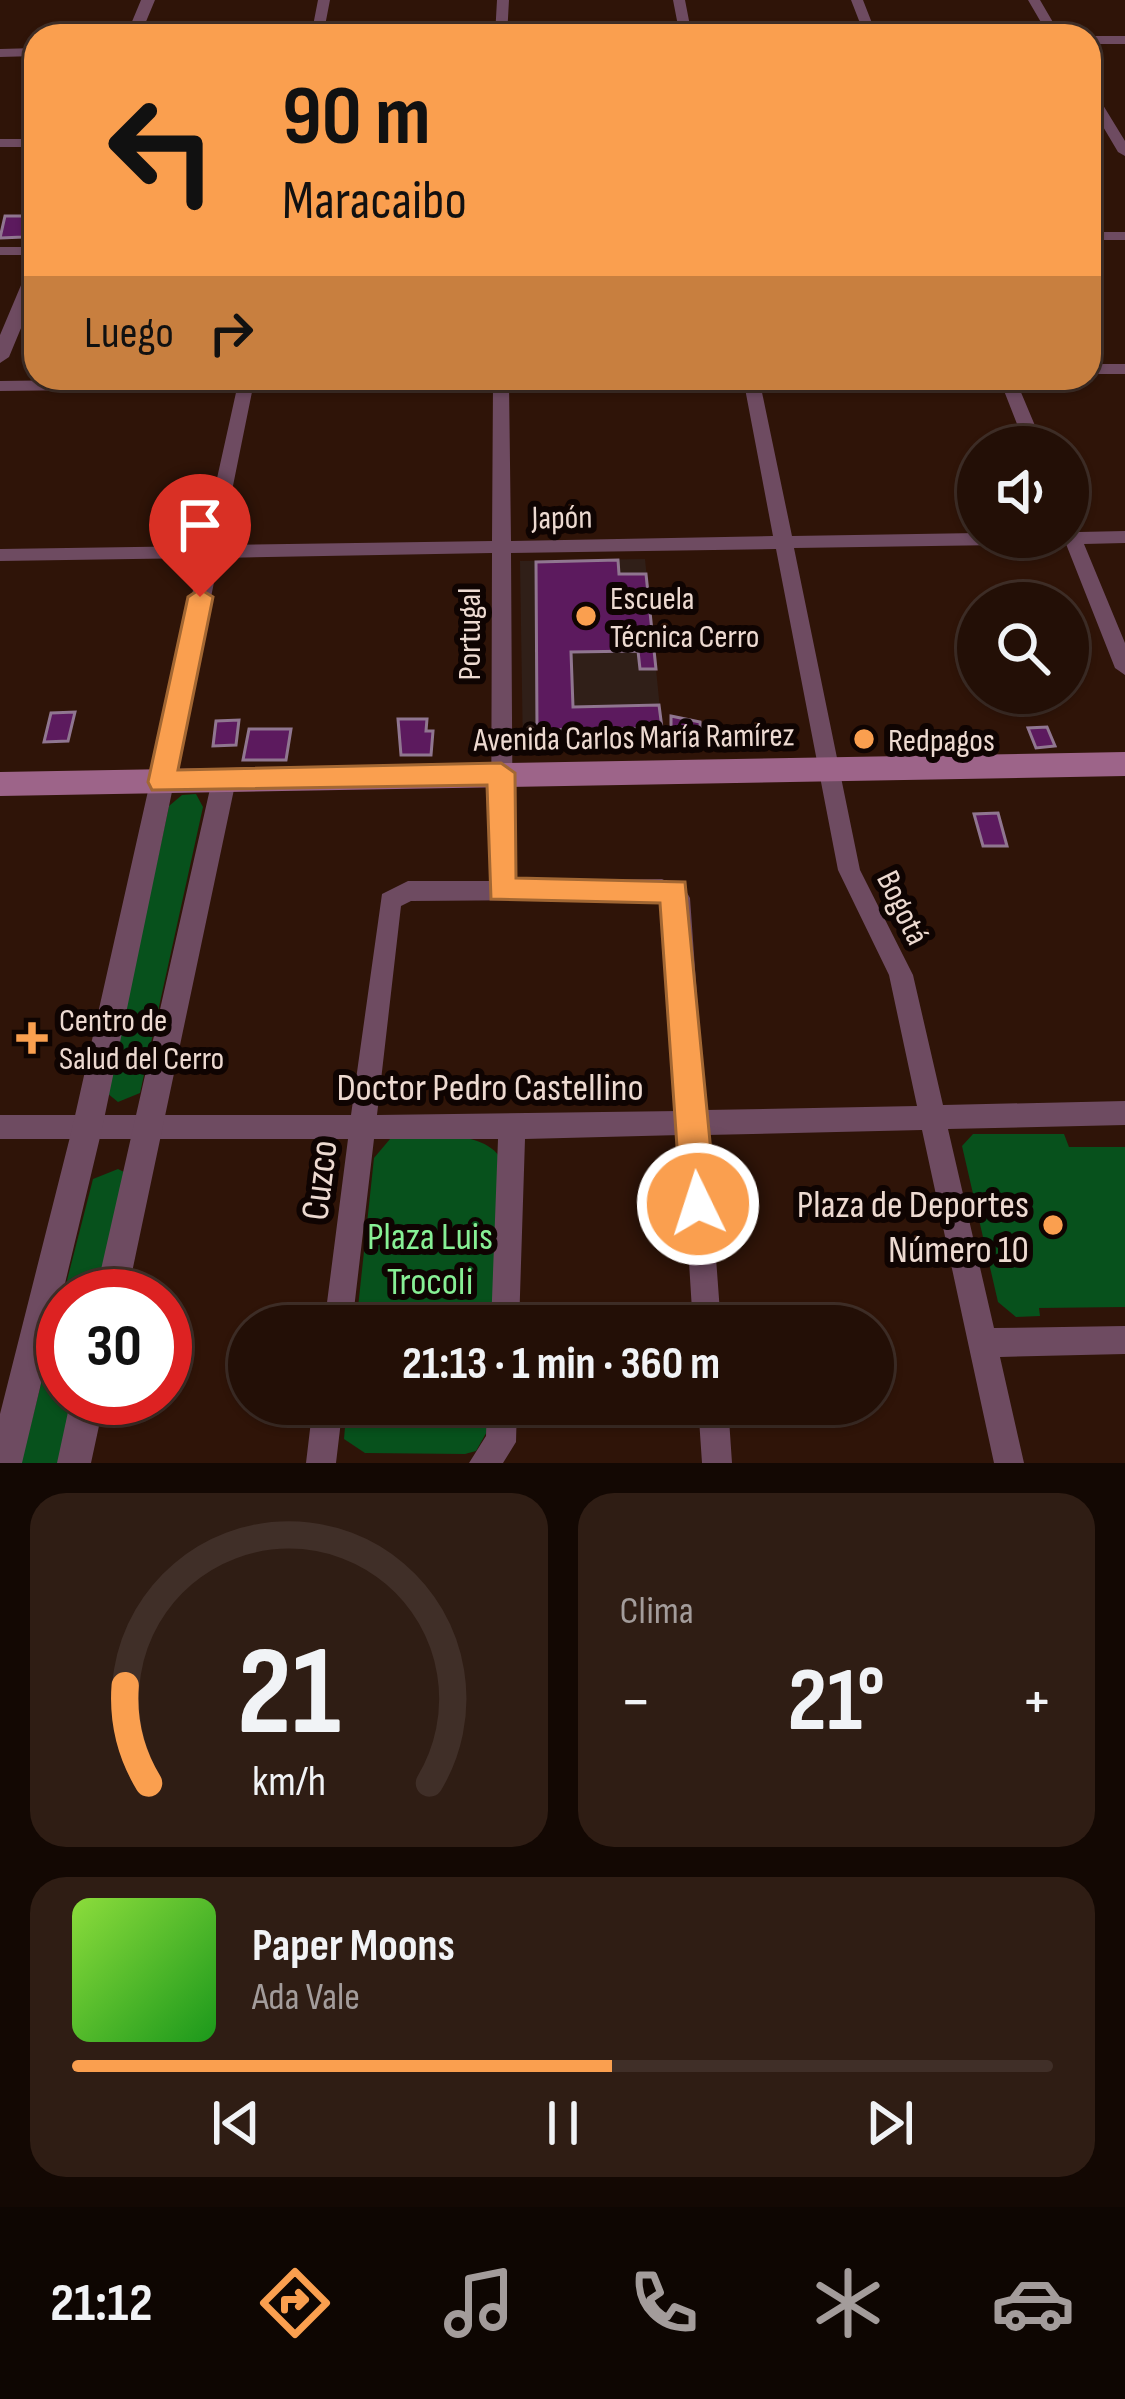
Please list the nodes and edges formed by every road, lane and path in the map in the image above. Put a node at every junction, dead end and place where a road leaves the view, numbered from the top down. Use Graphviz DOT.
graph roads {
  1 [pos="1118,129"];
  2 [pos="1125,152"];
  3 [pos="24,299"];
  4 [pos="0,356"];
  5 [pos="244,390"];
  6 [pos="501,390"];
  7 [pos="753,390"];
  8 [pos="1012,390"];
  9 [pos="1026,426"];
  10 [pos="1089,534"];
  11 [pos="957,536"];
  12 [pos="1125,537"];
  13 [pos="783,541"];
  14 [pos="501,548"];
  15 [pos="210,551"];
  16 [pos="0,555"];
  17 [pos="1081,558"];
  18 [pos="1125,668"];
  19 [pos="1125,764"];
  20 [pos="828,769"];
  21 [pos="501,773"];
  22 [pos="224,780"];
  23 [pos="162,782"];
  24 [pos="0,784"];
  25 [pos="502,890"];
  26 [pos="1125,1113"];
  27 [pos="935,1116"];
  28 [pos="692,1124"];
  29 [pos="364,1126"];
  30 [pos="0,1127"];
  31 [pos="148,1127"];
  32 [pos="512,1127"];
  33 [pos="87,1129"];
  34 [pos="117,1269"];
  35 [pos="341,1305"];
  36 [pos="506,1305"];
  37 [pos="705,1305"];
  38 [pos="1125,1340"];
  39 [pos="984,1343"];
  40 [pos="82,1425"];
  41 [pos="326,1425"];
  42 [pos="501,1425"];
  43 [pos="714,1425"];
  44 [pos="5,1463"];
  45 [pos="74,1463"];
  46 [pos="321,1463"];
  47 [pos="484,1463"];
  48 [pos="717,1463"];
  49 [pos="1009,1463"];
  1 -- 2 [label="street"];
  3 -- 4 [label="street"];
  5 -- 15 [label="street"];
  6 -- 14 [label="street, Portugal"];
  7 -- 13 [label="street, Bogotá"];
  8 -- 9 [label="street"];
  10 -- 12 [label="street, Japón"];
  11 -- 13 [label="street, Japón"];
  13 -- 14 [label="street, Japón"];
  13 -- 20 [label="street, Bogotá"];
  14 -- 15 [label="street, Japón"];
  14 -- 21 [label="street, Portugal"];
  15 -- 16 [label="street, Japón"];
  15 -- 23 [label="street"];
  17 -- 18 [label="street"];
  19 -- 20 [label="main road, Avenida Carlos María Ramírez"];
  20 -- 21 [label="main road, Avenida Carlos María Ramírez"];
  20 -- 27 [label="street, Bogotá"];
  21 -- 22 [label="main road, Avenida Carlos María Ramírez"];
  21 -- 25 [label="street, Portugal"];
  22 -- 23 [label="main road, Avenida Carlos María Ramírez"];
  22 -- 31 [label="street"];
  23 -- 24 [label="main road, Avenida Carlos María Ramírez"];
  23 -- 33 [label="street"];
  25 -- 28 [label="street"];
  25 -- 29 [label="street, Cuzco"];
  26 -- 27 [label="street, Doctor Pedro Castellino"];
  27 -- 28 [label="street, Doctor Pedro Castellino"];
  27 -- 39 [label="street, Bogotá"];
  28 -- 32 [label="street, Doctor Pedro Castellino"];
  28 -- 37 [label="street"];
  29 -- 31 [label="street, Doctor Pedro Castellino"];
  29 -- 32 [label="street, Doctor Pedro Castellino"];
  29 -- 35 [label="street, Cuzco"];
  30 -- 33 [label="street, Doctor Pedro Castellino"];
  31 -- 33 [label="street, Doctor Pedro Castellino"];
  31 -- 34 [label="street"];
  32 -- 36 [label="street"];
  33 -- 44 [label="street"];
  38 -- 39 [label="street"];
  39 -- 49 [label="street, Bogotá"];
  40 -- 45 [label="street"];
  41 -- 46 [label="street"];
  42 -- 47 [label="street"];
  43 -- 48 [label="street"];
}
